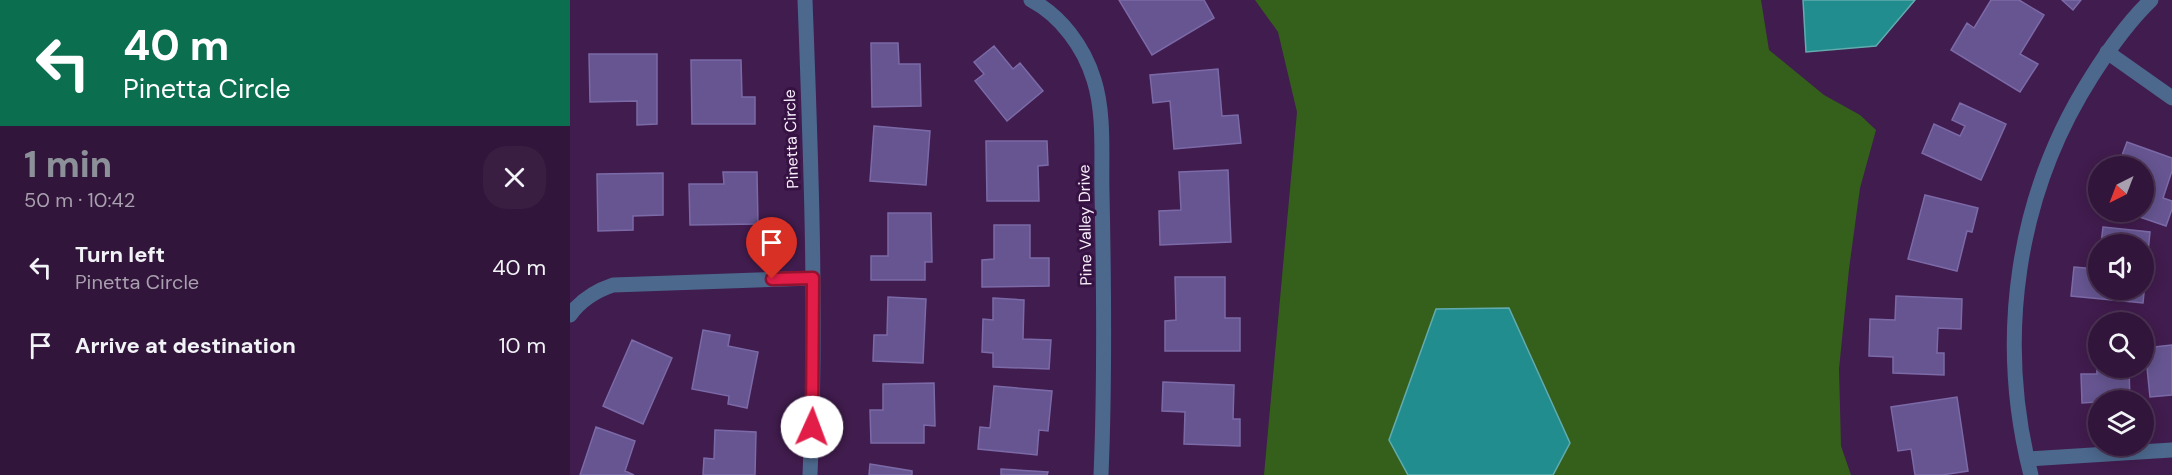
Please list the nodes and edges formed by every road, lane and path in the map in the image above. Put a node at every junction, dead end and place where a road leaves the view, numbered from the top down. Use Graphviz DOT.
graph roads {
  1 [pos="805,0"];
  2 [pos="1031,0"];
  3 [pos="2151,0"];
  4 [pos="2107,52"];
  5 [pos="2172,98"];
  6 [pos="813,278"];
  7 [pos="570,315"];
  8 [pos="2172,450"];
  9 [pos="2027,459"];
  10 [pos="810,475"];
  11 [pos="1101,475"];
  12 [pos="2031,475"];
  1 -- 6 [label="street, Pinetta Circle"];
  2 -- 11 [label="street, Pine Valley Drive"];
  3 -- 4 [label="street"];
  4 -- 5 [label="street"];
  4 -- 9 [label="street"];
  6 -- 7 [label="street"];
  6 -- 10 [label="street, Pinetta Circle"];
  8 -- 9 [label="street"];
  9 -- 12 [label="street"];
}
